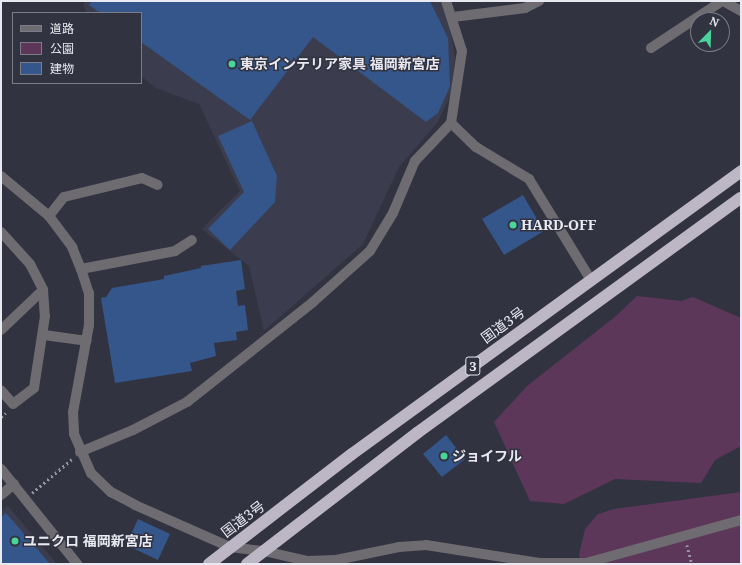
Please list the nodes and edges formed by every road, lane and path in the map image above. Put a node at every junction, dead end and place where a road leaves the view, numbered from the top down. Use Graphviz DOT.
graph roads {
  1 [pos="446,1"];
  2 [pos="539,1"];
  3 [pos="722,1"];
  4 [pos="741,11"];
  5 [pos="453,17"];
  6 [pos="650,48"];
  7 [pos="451,123"];
  8 [pos="741,171"];
  9 [pos="1,176"];
  10 [pos="158,185"];
  11 [pos="741,198"];
  12 [pos="49,216"];
  13 [pos="3,237"];
  14 [pos="192,240"];
  15 [pos="81,269"];
  16 [pos="591,280"];
  17 [pos="43,290"];
  18 [pos="1,330"];
  19 [pos="44,335"];
  20 [pos="87,341"];
  21 [pos="1,390"];
  22 [pos="80,452"];
  23 [pos="1,468"];
  24 [pos="14,484"];
  25 [pos="1,496"];
  26 [pos="27,498"];
  27 [pos="741,520"];
  28 [pos="684,536"];
  29 [pos="230,547"];
  30 [pos="264,551"];
  31 [pos="507,561"];
  32 [pos="336,562"];
  33 [pos="77,564"];
  34 [pos="209,564"];
  35 [pos="247,564"];
  36 [pos="692,564"];
  1 -- 5 [label="street"];
  2 -- 5 [label="street"];
  3 -- 4 [label="street"];
  3 -- 6 [label="street"];
  5 -- 7 [label="street"];
  7 -- 16 [label="street"];
  7 -- 22 [label="street"];
  8 -- 16 [label="highway, 国道3号 / 3"];
  9 -- 12 [label="street"];
  10 -- 12 [label="street"];
  11 -- 30 [label="highway, 3"];
  12 -- 15 [label="street"];
  13 -- 17 [label="street"];
  14 -- 15 [label="street"];
  15 -- 20 [label="street"];
  16 -- 29 [label="highway, 国道3号 / 3"];
  17 -- 18 [label="street"];
  17 -- 19 [label="street"];
  19 -- 20 [label="street"];
  19 -- 21 [label="street"];
  20 -- 22 [label="street"];
  22 -- 26 [label="path"];
  22 -- 29 [label="street"];
  23 -- 24 [label="street"];
  24 -- 25 [label="street"];
  24 -- 26 [label="street"];
  26 -- 33 [label="street"];
  27 -- 28 [label="street"];
  28 -- 31 [label="street"];
  28 -- 36 [label="path"];
  29 -- 30 [label="street"];
  29 -- 34 [label="highway, 国道3号 / 3"];
  30 -- 32 [label="street"];
  30 -- 35 [label="highway, 3"];
  31 -- 32 [label="street"];
}
